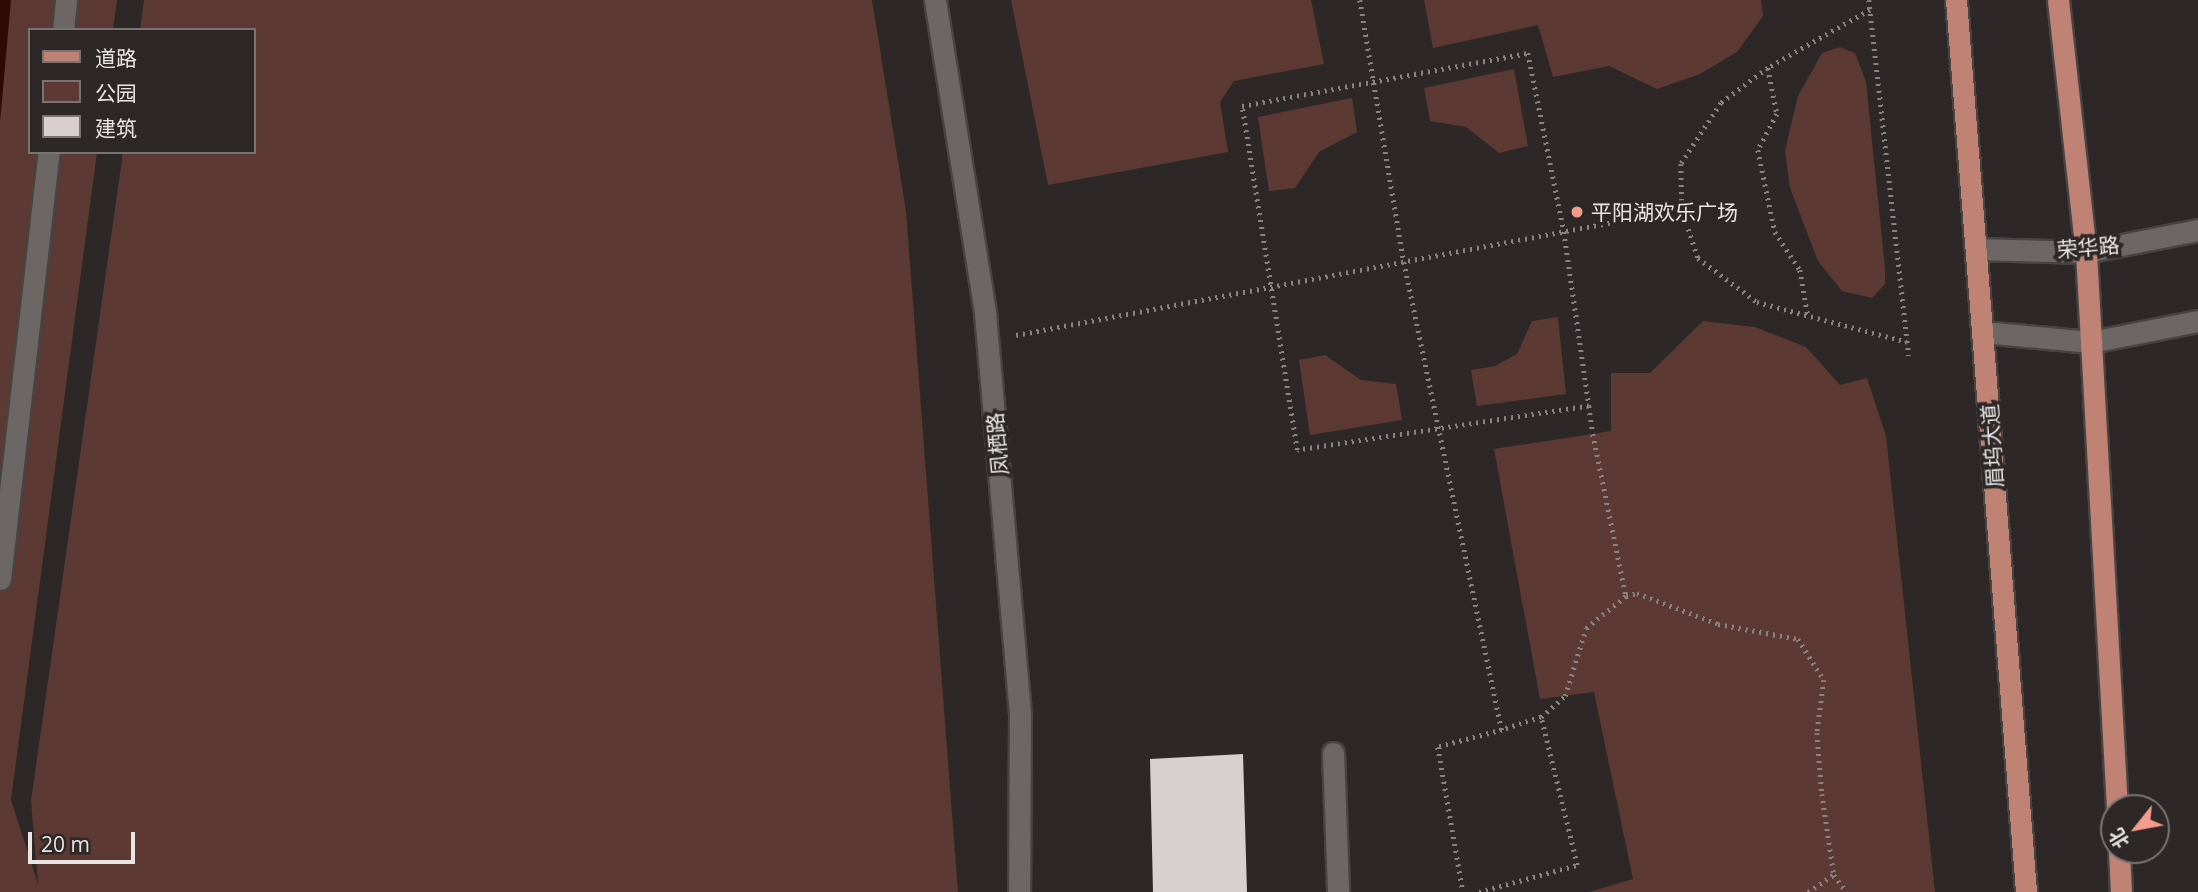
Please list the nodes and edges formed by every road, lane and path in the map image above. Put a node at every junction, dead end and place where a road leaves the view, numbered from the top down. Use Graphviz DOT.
graph roads {
  1 [pos="66,0"];
  2 [pos="935,0"];
  3 [pos="1360,0"];
  4 [pos="1869,0"];
  5 [pos="1956,0"];
  6 [pos="2058,0"];
  7 [pos="1870,10"];
  8 [pos="63,28"];
  9 [pos="1768,68"];
  10 [pos="1373,78"];
  11 [pos="49,154"];
  12 [pos="1682,209"];
  13 [pos="2198,230"];
  14 [pos="1564,232"];
  15 [pos="1976,249"];
  16 [pos="2086,251"];
  17 [pos="1404,261"];
  18 [pos="1270,286"];
  19 [pos="1808,316"];
  20 [pos="2198,321"];
  21 [pos="1983,332"];
  22 [pos="988,340"];
  23 [pos="1907,342"];
  24 [pos="2091,342"];
  25 [pos="1909,356"];
  26 [pos="1589,406"];
  27 [pos="1439,430"];
  28 [pos="0,579"];
  29 [pos="1626,596"];
  30 [pos="1541,717"];
  31 [pos="1502,730"];
  32 [pos="1333,753"];
  33 [pos="2116,794"];
  34 [pos="2120,864"];
  35 [pos="1833,875"];
  36 [pos="1019,892"];
  37 [pos="1338,892"];
  38 [pos="1463,892"];
  39 [pos="1479,892"];
  40 [pos="1808,892"];
  41 [pos="1847,892"];
  42 [pos="2026,892"];
  43 [pos="2121,892"];
  1 -- 8 [label="street"];
  2 -- 22 [label="street, 凤栖路"];
  3 -- 10 [label="path"];
  4 -- 7 [label="path"];
  5 -- 15 [label="main road, 眉坞大道"];
  6 -- 16 [label="main road"];
  7 -- 9 [label="path"];
  7 -- 23 [label="path"];
  9 -- 12 [label="path"];
  9 -- 19 [label="path"];
  10 -- 14 [label="path"];
  10 -- 17 [label="path"];
  10 -- 18 [label="path"];
  11 -- 28 [label="street"];
  12 -- 14 [label="path"];
  12 -- 19 [label="path"];
  13 -- 16 [label="street, 荣华路"];
  14 -- 17 [label="path"];
  14 -- 26 [label="path"];
  15 -- 16 [label="street, 荣华路"];
  15 -- 21 [label="main road, 眉坞大道"];
  16 -- 24 [label="main road"];
  17 -- 18 [label="path"];
  17 -- 27 [label="path"];
  18 -- 22 [label="path"];
  18 -- 27 [label="path"];
  19 -- 23 [label="path"];
  20 -- 24 [label="street"];
  21 -- 24 [label="street"];
  21 -- 42 [label="main road, 眉坞大道"];
  22 -- 36 [label="street, 凤栖路"];
  23 -- 25 [label="path"];
  24 -- 33 [label="main road"];
  26 -- 27 [label="path"];
  26 -- 29 [label="path"];
  27 -- 31 [label="path"];
  29 -- 30 [label="path"];
  29 -- 35 [label="path"];
  30 -- 31 [label="path"];
  30 -- 39 [label="path"];
  31 -- 38 [label="path"];
  32 -- 37 [label="street"];
  34 -- 43 [label="main road"];
  35 -- 40 [label="path"];
  35 -- 41 [label="path"];
}
